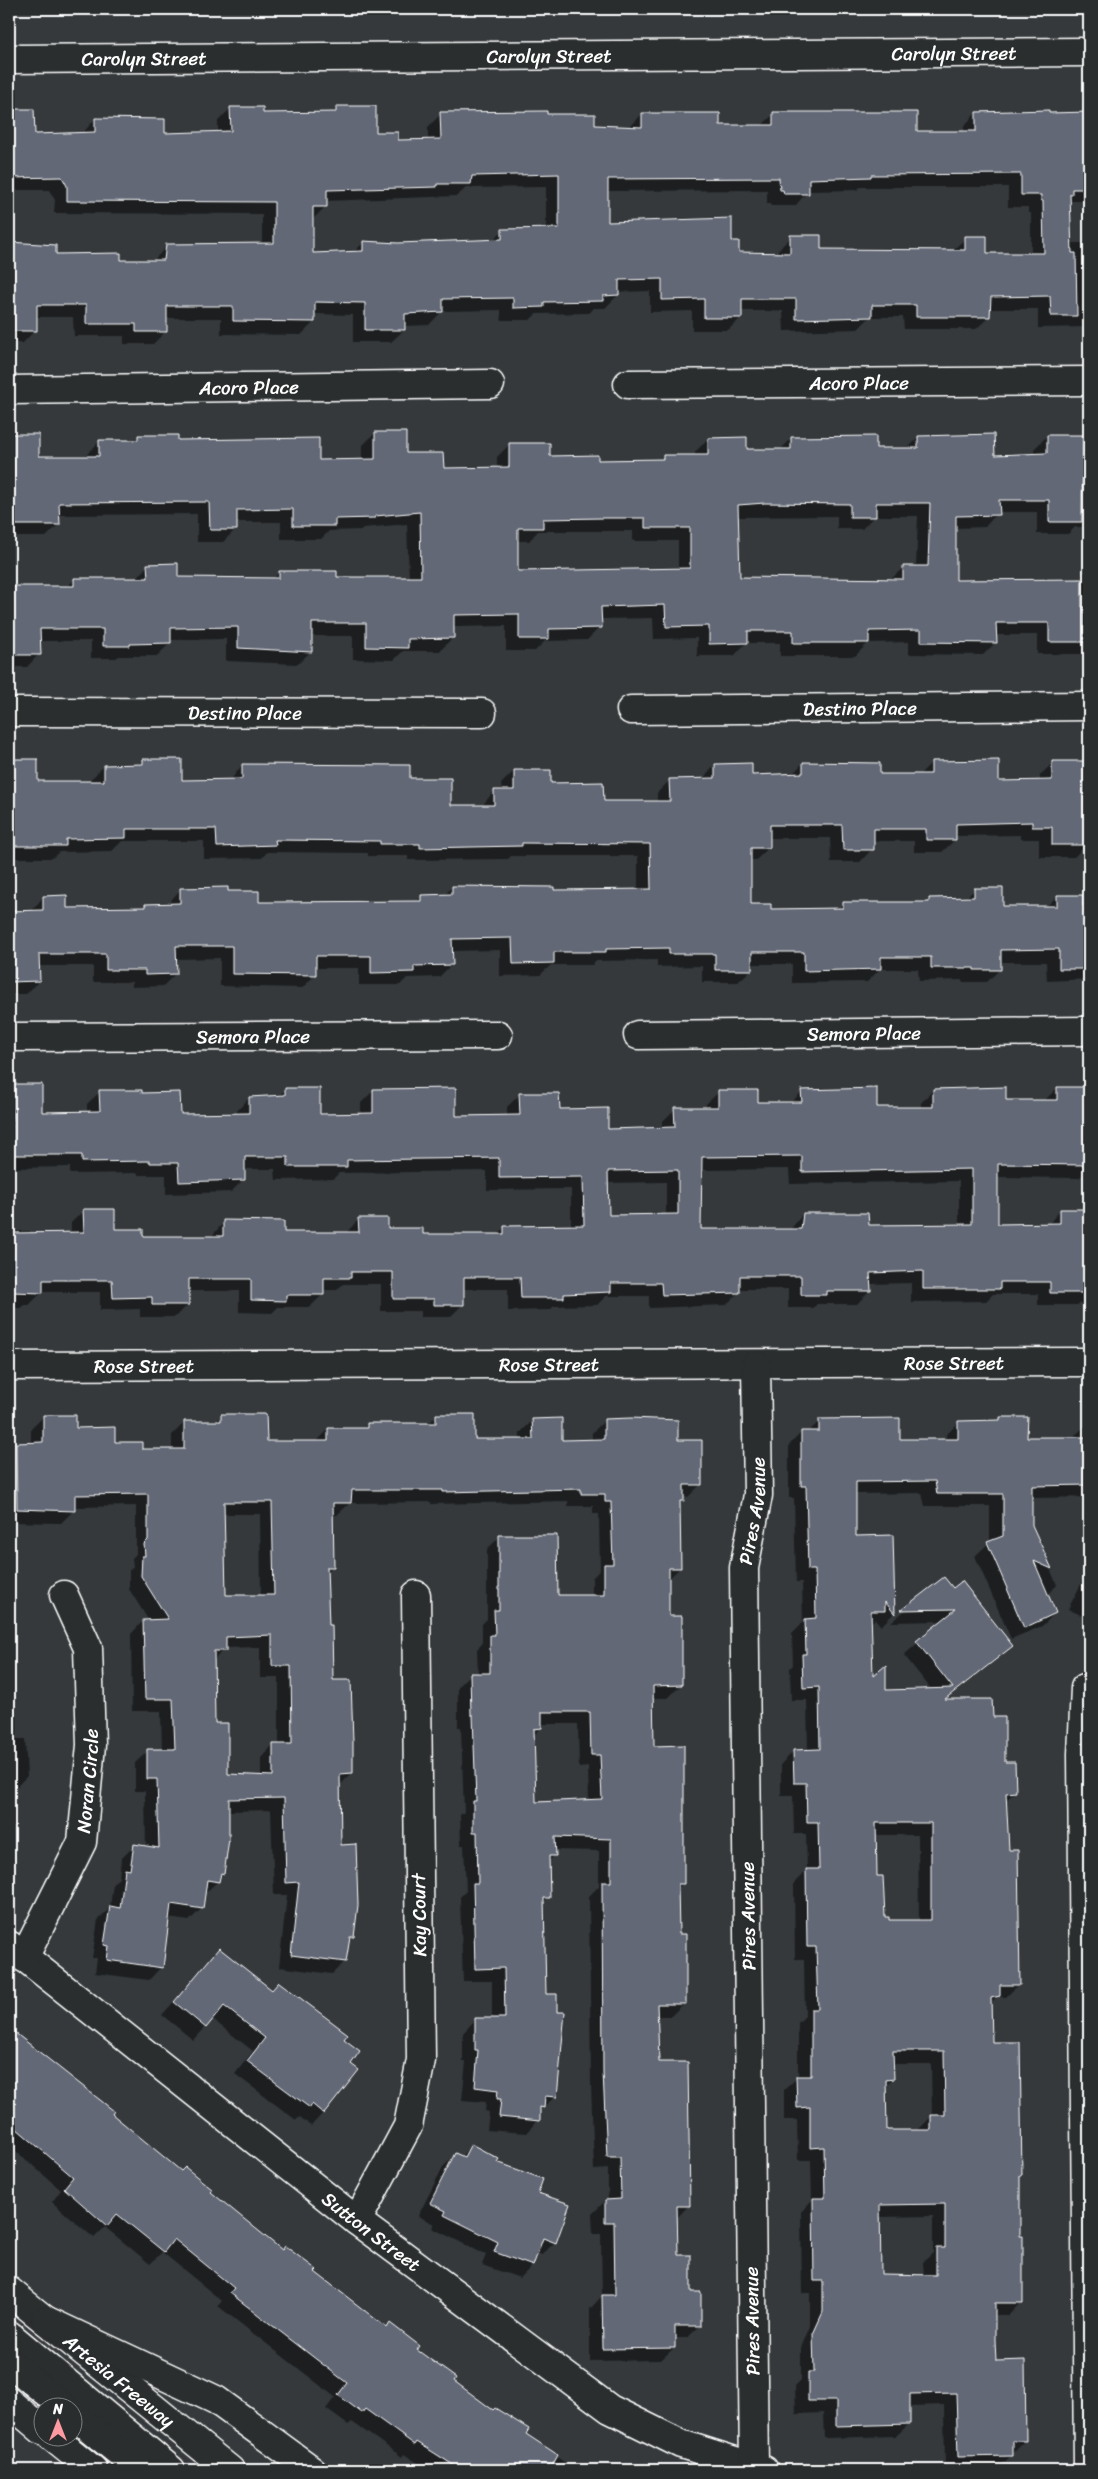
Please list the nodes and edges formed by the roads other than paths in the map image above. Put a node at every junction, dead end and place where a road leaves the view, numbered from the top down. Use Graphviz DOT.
graph roads {
  1 [pos="1089,52"];
  2 [pos="9,59"];
  3 [pos="1089,381"];
  4 [pos="490,384"];
  5 [pos="628,384"];
  6 [pos="9,390"];
  7 [pos="1089,706"];
  8 [pos="631,710"];
  9 [pos="9,712"];
  10 [pos="482,713"];
  11 [pos="1089,1031"];
  12 [pos="498,1035"];
  13 [pos="638,1035"];
  14 [pos="9,1037"];
  15 [pos="1089,1362"];
  16 [pos="756,1365"];
  17 [pos="9,1366"];
  18 [pos="64,1595"];
  19 [pos="416,1595"];
  20 [pos="1086,1688"];
  21 [pos="17,1952"];
  22 [pos="357,2221"];
  23 [pos="9,2291"];
  24 [pos="45,2320"];
  25 [pos="9,2335"];
  26 [pos="9,2362"];
  27 [pos="51,2396"];
  28 [pos="9,2402"];
  29 [pos="32,2422"];
  30 [pos="82,2422"];
  31 [pos="63,2446"];
  32 [pos="759,2469"];
  33 [pos="93,2470"];
  34 [pos="141,2470"];
  35 [pos="171,2470"];
  36 [pos="230,2470"];
  37 [pos="312,2470"];
  38 [pos="1088,2470"];
  1 -- 2 [label="main road, Carolyn Street"];
  3 -- 5 [label="main road, Acoro Place"];
  4 -- 6 [label="main road, Acoro Place"];
  7 -- 8 [label="main road, Destino Place"];
  9 -- 10 [label="main road, Destino Place"];
  11 -- 13 [label="main road, Semora Place"];
  12 -- 14 [label="main road, Semora Place"];
  15 -- 16 [label="main road, Rose Street"];
  16 -- 17 [label="main road, Rose Street"];
  16 -- 32 [label="main road, Pires Avenue"];
  18 -- 21 [label="main road, Noran Circle"];
  19 -- 22 [label="main road, Kay Court"];
  20 -- 38 [label="main road"];
  21 -- 22 [label="main road, Sutton Street"];
  22 -- 32 [label="main road, Sutton Street"];
  23 -- 24 [label="main road, Artesia Freeway"];
  24 -- 36 [label="main road, Artesia Freeway"];
  24 -- 37 [label="main road"];
  25 -- 35 [label="main road"];
  26 -- 27 [label="main road"];
  28 -- 29 [label="main road"];
  30 -- 34 [label="main road"];
  31 -- 33 [label="main road"];
}
